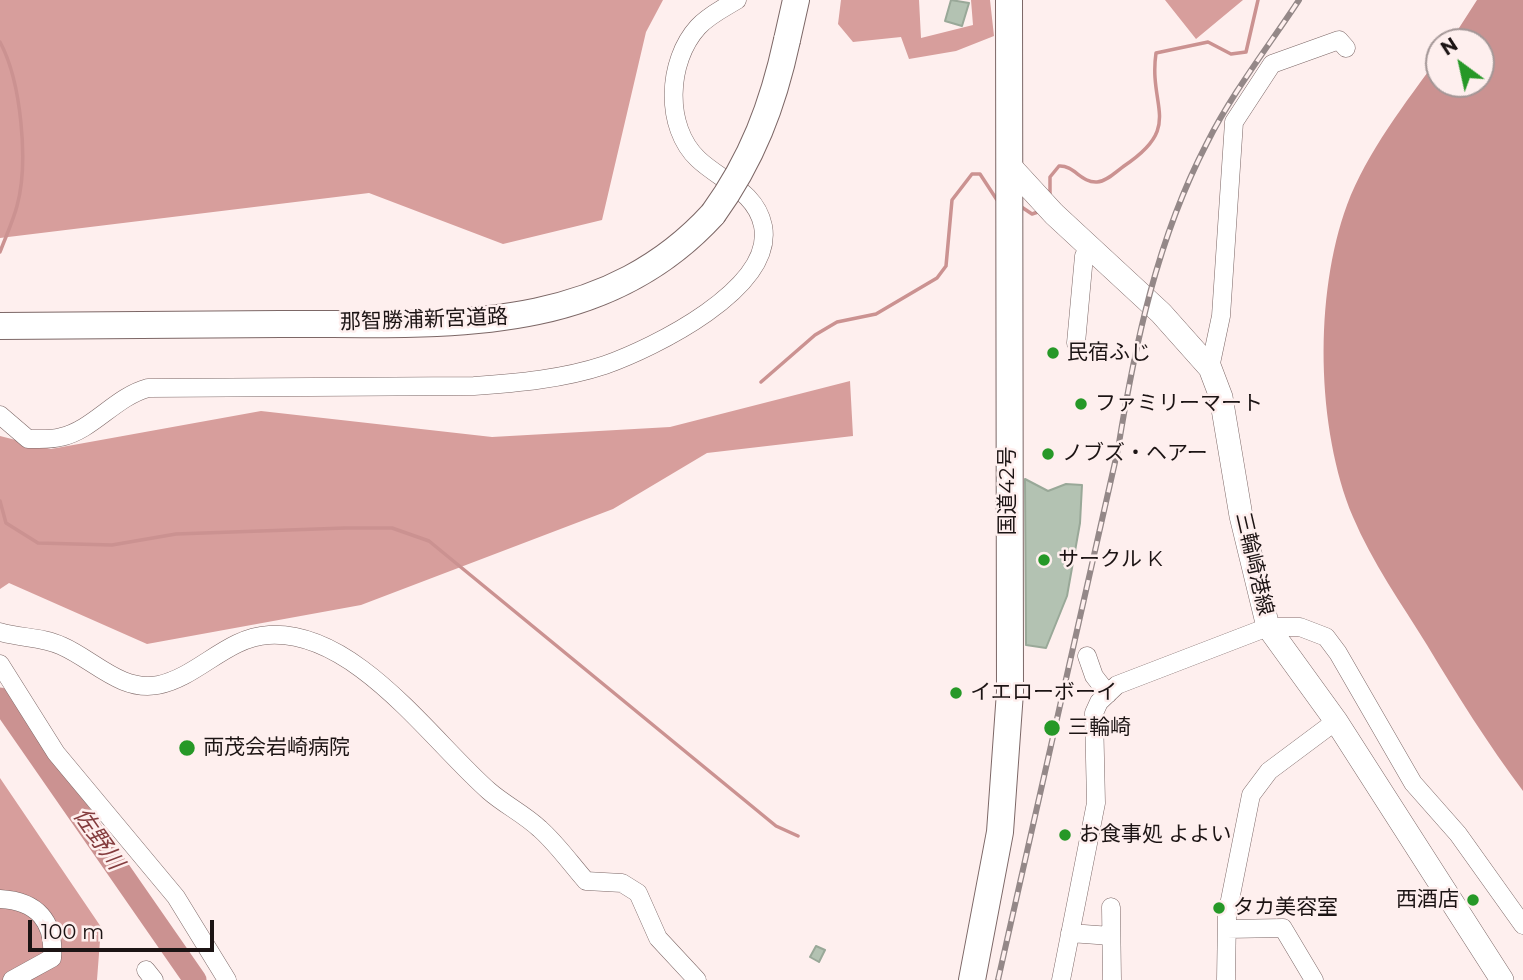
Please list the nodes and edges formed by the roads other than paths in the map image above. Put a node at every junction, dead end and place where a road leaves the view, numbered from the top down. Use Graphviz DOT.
graph roads {
  1 [pos="737,0"];
  2 [pos="796,0"];
  3 [pos="1009,0"];
  4 [pos="1346,48"];
  5 [pos="1017,200"];
  6 [pos="1089,247"];
  7 [pos="0,326"];
  8 [pos="1076,344"];
  9 [pos="1210,368"];
  10 [pos="0,415"];
  11 [pos="1268,627"];
  12 [pos="0,632"];
  13 [pos="1087,656"];
  14 [pos="0,664"];
  15 [pos="1108,694"];
  16 [pos="1336,721"];
  17 [pos="0,899"];
  18 [pos="1111,907"];
  19 [pos="1523,925"];
  20 [pos="1227,929"];
  21 [pos="1070,933"];
  22 [pos="1111,936"];
  23 [pos="12,980"];
  24 [pos="227,980"];
  25 [pos="697,980"];
  26 [pos="972,980"];
  27 [pos="1060,980"];
  28 [pos="1112,980"];
  29 [pos="1227,980"];
  30 [pos="1314,980"];
  31 [pos="1502,980"];
  1 -- 10 [label="street"];
  2 -- 7 [label="highway, 那智勝浦新宮道路, bridge"];
  3 -- 5 [label="highway, 国道42号"];
  4 -- 9 [label="street"];
  5 -- 6 [label="main road, 三輪崎港線"];
  5 -- 26 [label="highway, 国道42号"];
  6 -- 8 [label="street"];
  6 -- 9 [label="main road, 三輪崎港線"];
  9 -- 11 [label="main road, 三輪崎港線"];
  11 -- 15 [label="street"];
  11 -- 16 [label="main road, 三輪崎港線"];
  11 -- 19 [label="street"];
  12 -- 25 [label="street"];
  13 -- 15 [label="street"];
  14 -- 24 [label="street"];
  15 -- 21 [label="street"];
  16 -- 20 [label="street"];
  16 -- 31 [label="main road, 三輪崎港線"];
  17 -- 23 [label="street"];
  18 -- 22 [label="street"];
  20 -- 29 [label="street"];
  20 -- 30 [label="street"];
  21 -- 22 [label="street"];
  21 -- 27 [label="street"];
  22 -- 28 [label="street"];
}
